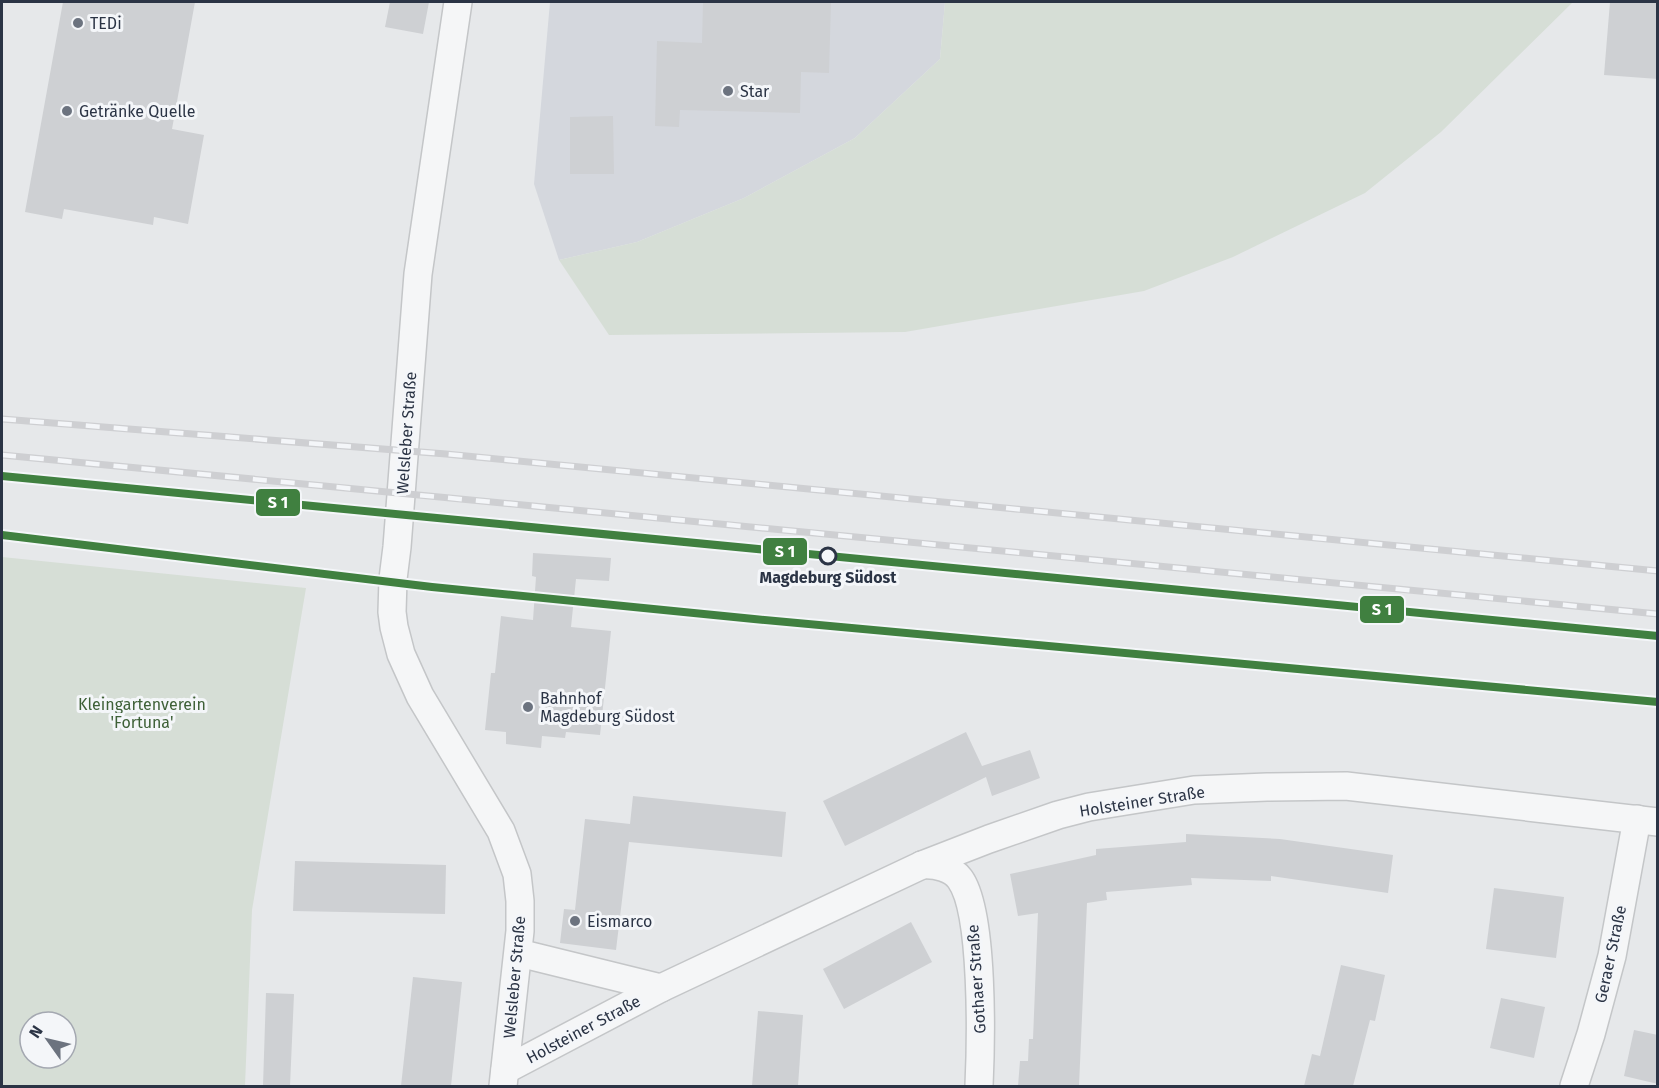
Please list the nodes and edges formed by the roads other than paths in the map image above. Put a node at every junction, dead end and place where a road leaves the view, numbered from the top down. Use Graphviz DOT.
graph roads {
  1 [pos="459,2"];
  2 [pos="1647,820"];
  3 [pos="922,865"];
  4 [pos="519,953"];
  5 [pos="661,988"];
  6 [pos="504,1078"];
  7 [pos="979,1086"];
  8 [pos="1574,1086"];
  1 -- 4 [label="street, Welsleber Straße"];
  2 -- 3 [label="street, Holsteiner Straße"];
  2 -- 8 [label="street, Geraer Straße"];
  3 -- 5 [label="street, Holsteiner Straße"];
  3 -- 7 [label="street, Gothaer Straße"];
  4 -- 5 [label="street, Holsteiner Straße"];
  4 -- 6 [label="street, Welsleber Straße"];
  5 -- 6 [label="street, Holsteiner Straße"];
}
